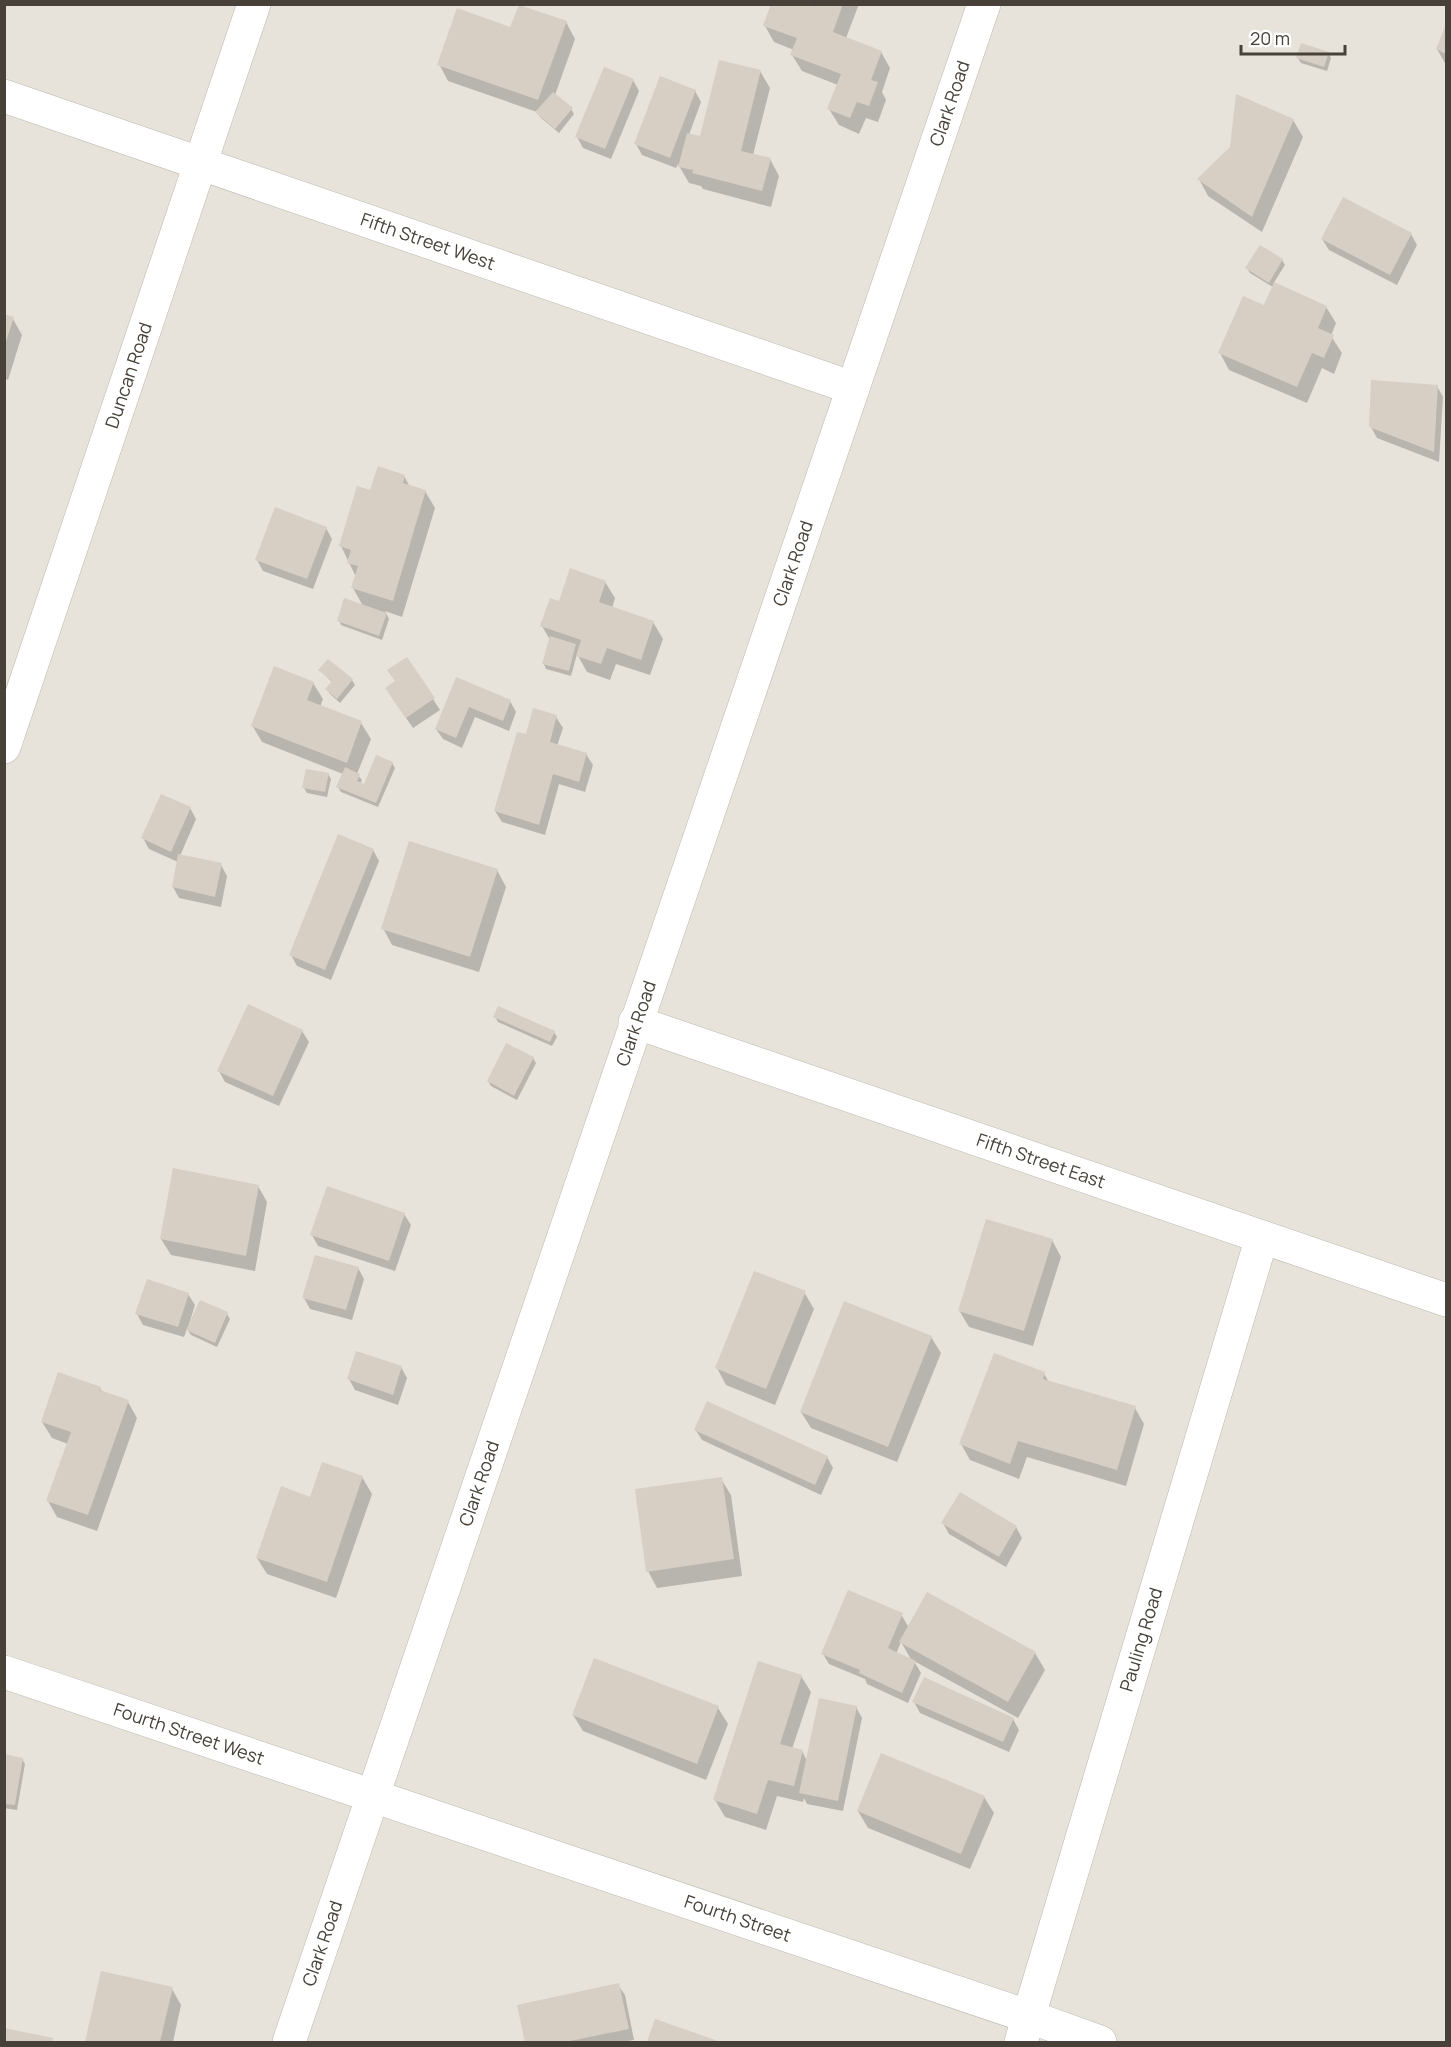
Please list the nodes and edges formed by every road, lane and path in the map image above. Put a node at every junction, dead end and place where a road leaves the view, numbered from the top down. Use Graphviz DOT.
graph roads {
  1 [pos="254,4"];
  2 [pos="984,4"];
  3 [pos="4,96"];
  4 [pos="200,162"];
  5 [pos="853,387"];
  6 [pos="4,747"];
  7 [pos="635,1022"];
  8 [pos="1262,1237"];
  9 [pos="1446,1300"];
  10 [pos="4,1672"];
  11 [pos="374,1797"];
  12 [pos="1026,2030"];
  13 [pos="289,2043"];
  14 [pos="1100,2043"];
  1 -- 4 [label="street, Duncan Road"];
  2 -- 5 [label="street, Clark Road"];
  3 -- 4 [label="street, Fifth Street West"];
  4 -- 5 [label="street, Fifth Street West"];
  4 -- 6 [label="street, Duncan Road"];
  5 -- 7 [label="street, Clark Road"];
  7 -- 8 [label="street, Fifth Street East"];
  7 -- 11 [label="street, Clark Road"];
  8 -- 9 [label="street, Fifth Street East"];
  8 -- 12 [label="street, Pauling Road"];
  10 -- 11 [label="street, Fourth Street West"];
  11 -- 12 [label="street, Fourth Street"];
  11 -- 13 [label="street, Clark Road"];
  12 -- 14 [label="street, Fourth Street"];
}
